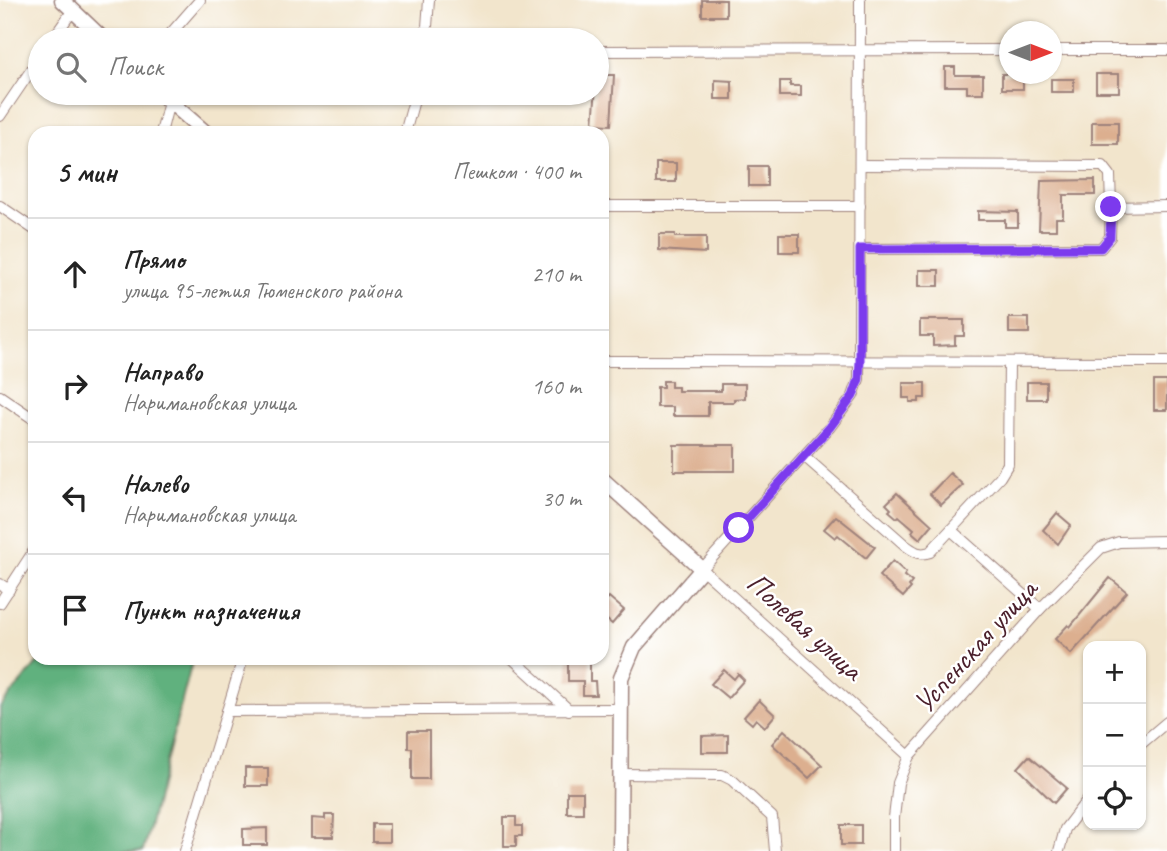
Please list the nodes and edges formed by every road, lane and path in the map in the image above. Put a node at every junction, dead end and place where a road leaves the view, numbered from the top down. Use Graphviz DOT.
graph roads {
  1 [pos="200,0"];
  2 [pos="429,0"];
  3 [pos="860,0"];
  4 [pos="67,5"];
  5 [pos="57,28"];
  6 [pos="91,28"];
  7 [pos="176,28"];
  8 [pos="427,28"];
  9 [pos="999,50"];
  10 [pos="1062,50"];
  11 [pos="1167,50"];
  12 [pos="609,51"];
  13 [pos="860,51"];
  14 [pos="28,75"];
  15 [pos="163,105"];
  16 [pos="173,105"];
  17 [pos="413,105"];
  18 [pos="0,116"];
  19 [pos="162,126"];
  20 [pos="198,126"];
  21 [pos="407,126"];
  22 [pos="860,165"];
  23 [pos="0,206"];
  24 [pos="609,206"];
  25 [pos="860,206"];
  26 [pos="1167,206"];
  27 [pos="1111,207"];
  28 [pos="28,225"];
  29 [pos="860,249"];
  30 [pos="609,361"];
  31 [pos="860,361"];
  32 [pos="1009,362"];
  33 [pos="1167,362"];
  34 [pos="0,396"];
  35 [pos="28,415"];
  36 [pos="804,456"];
  37 [pos="609,485"];
  38 [pos="951,530"];
  39 [pos="1167,541"];
  40 [pos="28,558"];
  41 [pos="702,569"];
  42 [pos="4,587"];
  43 [pos="0,603"];
  44 [pos="1040,609"];
  45 [pos="241,665"];
  46 [pos="520,665"];
  47 [pos="619,709"];
  48 [pos="569,710"];
  49 [pos="227,711"];
  50 [pos="1167,722"];
  51 [pos="1146,740"];
  52 [pos="909,756"];
  53 [pos="620,774"];
  54 [pos="1083,806"];
  55 [pos="185,851"];
  56 [pos="620,851"];
  57 [pos="775,851"];
  58 [pos="894,851"];
  59 [pos="1059,851"];
  1 -- 7 [label="street"];
  2 -- 8 [label="street"];
  3 -- 13 [label="street"];
  4 -- 5 [label="street"];
  4 -- 6 [label="street"];
  9 -- 13 [label="street"];
  10 -- 11 [label="street"];
  12 -- 13 [label="street"];
  13 -- 22 [label="street"];
  14 -- 18 [label="street"];
  15 -- 19 [label="street"];
  16 -- 20 [label="street"];
  17 -- 21 [label="street"];
  22 -- 25 [label="street"];
  22 -- 27 [label="street"];
  23 -- 28 [label="street"];
  24 -- 25 [label="street"];
  25 -- 29 [label="street"];
  26 -- 27 [label="street"];
  27 -- 29 [label="street"];
  29 -- 31 [label="street"];
  30 -- 31 [label="street"];
  31 -- 32 [label="street"];
  31 -- 36 [label="street"];
  32 -- 33 [label="street"];
  32 -- 38 [label="street"];
  34 -- 35 [label="street"];
  36 -- 38 [label="street"];
  36 -- 41 [label="street"];
  37 -- 41 [label="street, Полевая улица"];
  38 -- 44 [label="street"];
  39 -- 44 [label="street, Успенская улица"];
  40 -- 42 [label="street"];
  41 -- 47 [label="street"];
  41 -- 52 [label="street, Полевая улица"];
  42 -- 43 [label="street"];
  44 -- 52 [label="street, Успенская улица"];
  45 -- 49 [label="street"];
  46 -- 48 [label="street"];
  47 -- 48 [label="street"];
  47 -- 53 [label="street"];
  48 -- 49 [label="street"];
  49 -- 55 [label="street"];
  50 -- 51 [label="street"];
  52 -- 58 [label="street, Успенская улица"];
  53 -- 56 [label="street"];
  53 -- 57 [label="street"];
  54 -- 59 [label="street"];
}
